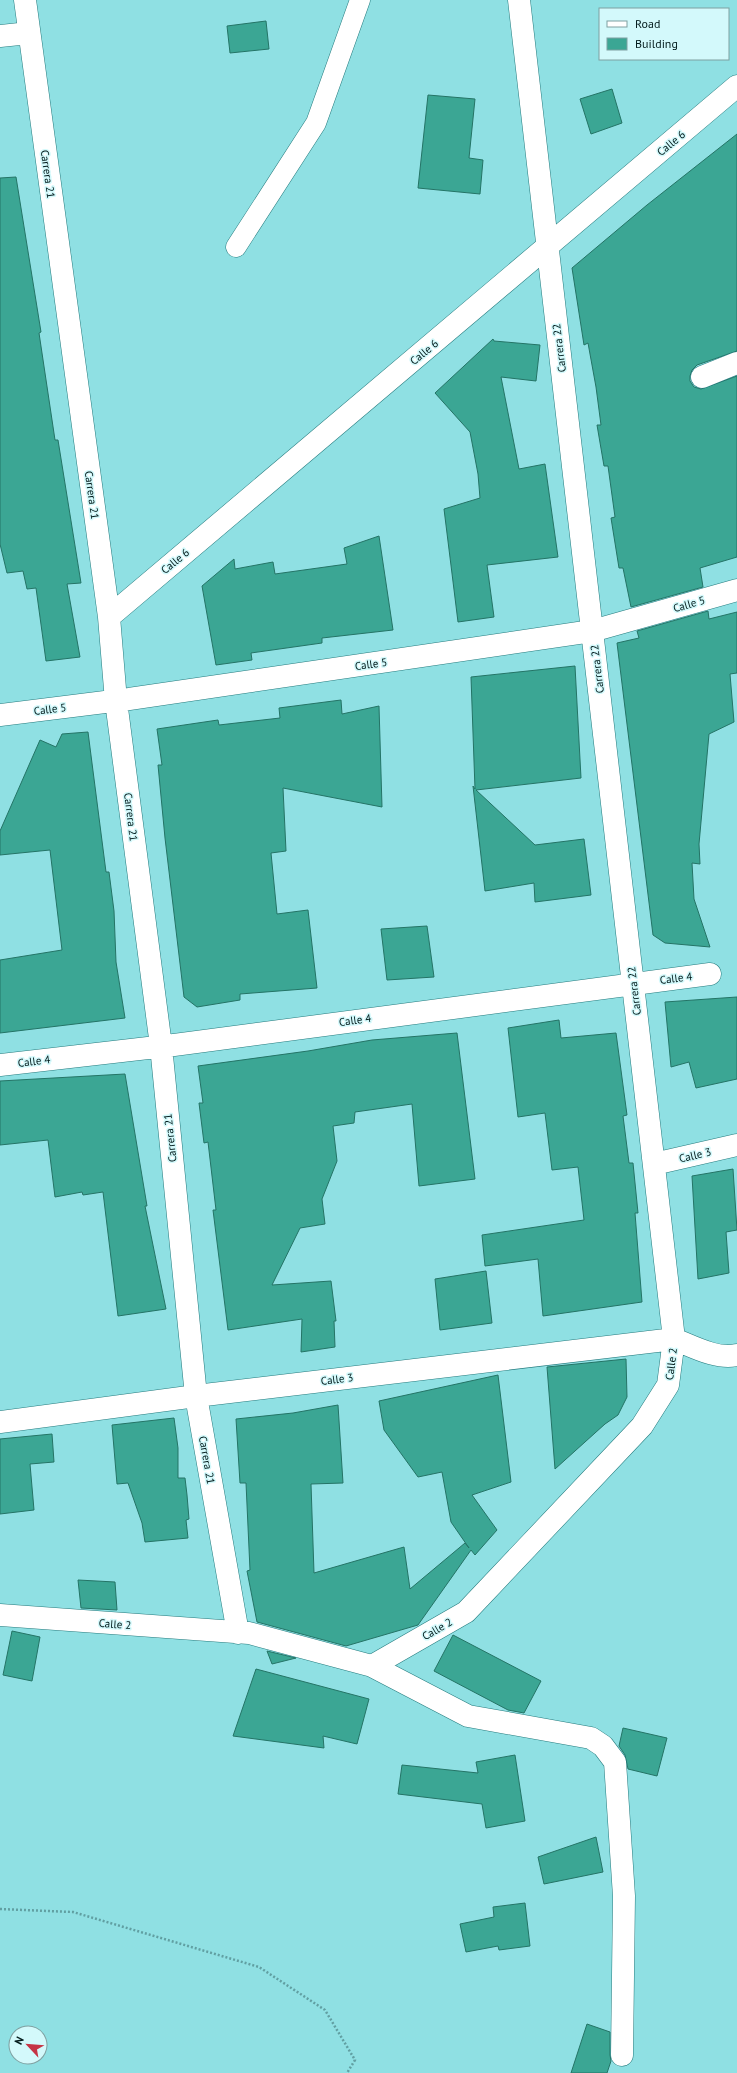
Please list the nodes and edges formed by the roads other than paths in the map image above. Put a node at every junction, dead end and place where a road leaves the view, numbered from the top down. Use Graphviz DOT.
graph roads {
  1 [pos="25,0"];
  2 [pos="360,0"];
  3 [pos="519,0"];
  4 [pos="29,32"];
  5 [pos="0,36"];
  6 [pos="737,86"];
  7 [pos="236,247"];
  8 [pos="548,248"];
  9 [pos="737,363"];
  10 [pos="702,377"];
  11 [pos="737,590"];
  12 [pos="109,617"];
  13 [pos="592,631"];
  14 [pos="116,700"];
  15 [pos="0,715"];
  16 [pos="710,974"];
  17 [pos="633,983"];
  18 [pos="161,1046"];
  19 [pos="0,1065"];
  20 [pos="737,1145"];
  21 [pos="654,1164"];
  22 [pos="674,1339"];
  23 [pos="737,1355"];
  24 [pos="196,1396"];
  25 [pos="0,1422"];
  26 [pos="0,1615"];
  27 [pos="238,1633"];
  28 [pos="372,1666"];
  29 [pos="622,2056"];
  1 -- 4 [label="street, Carrera 21"];
  2 -- 7 [label="lane"];
  3 -- 8 [label="street, Carrera 22"];
  4 -- 5 [label="street"];
  4 -- 12 [label="street, Carrera 21"];
  6 -- 8 [label="street, Calle 6"];
  8 -- 12 [label="street, Calle 6"];
  8 -- 13 [label="street, Carrera 22"];
  9 -- 10 [label="street"];
  11 -- 13 [label="street, Calle 5"];
  12 -- 14 [label="street, Carrera 21"];
  13 -- 14 [label="street, Calle 5"];
  13 -- 17 [label="street, Carrera 22"];
  14 -- 15 [label="street, Calle 5"];
  14 -- 18 [label="street, Carrera 21"];
  16 -- 17 [label="street, Calle 4"];
  17 -- 18 [label="street, Calle 4"];
  17 -- 21 [label="street, Carrera 22"];
  18 -- 19 [label="street, Calle 4"];
  18 -- 24 [label="street, Carrera 21"];
  20 -- 21 [label="street, Calle 3"];
  21 -- 22 [label="street, Carrera 22"];
  22 -- 23 [label="street, Calle 2"];
  22 -- 24 [label="street, Calle 3"];
  22 -- 28 [label="street, Calle 2"];
  24 -- 25 [label="street, Calle 3"];
  24 -- 27 [label="street, Carrera 21"];
  26 -- 27 [label="street, Calle 2"];
  27 -- 28 [label="street, Calle 2"];
  28 -- 29 [label="street"];
}
